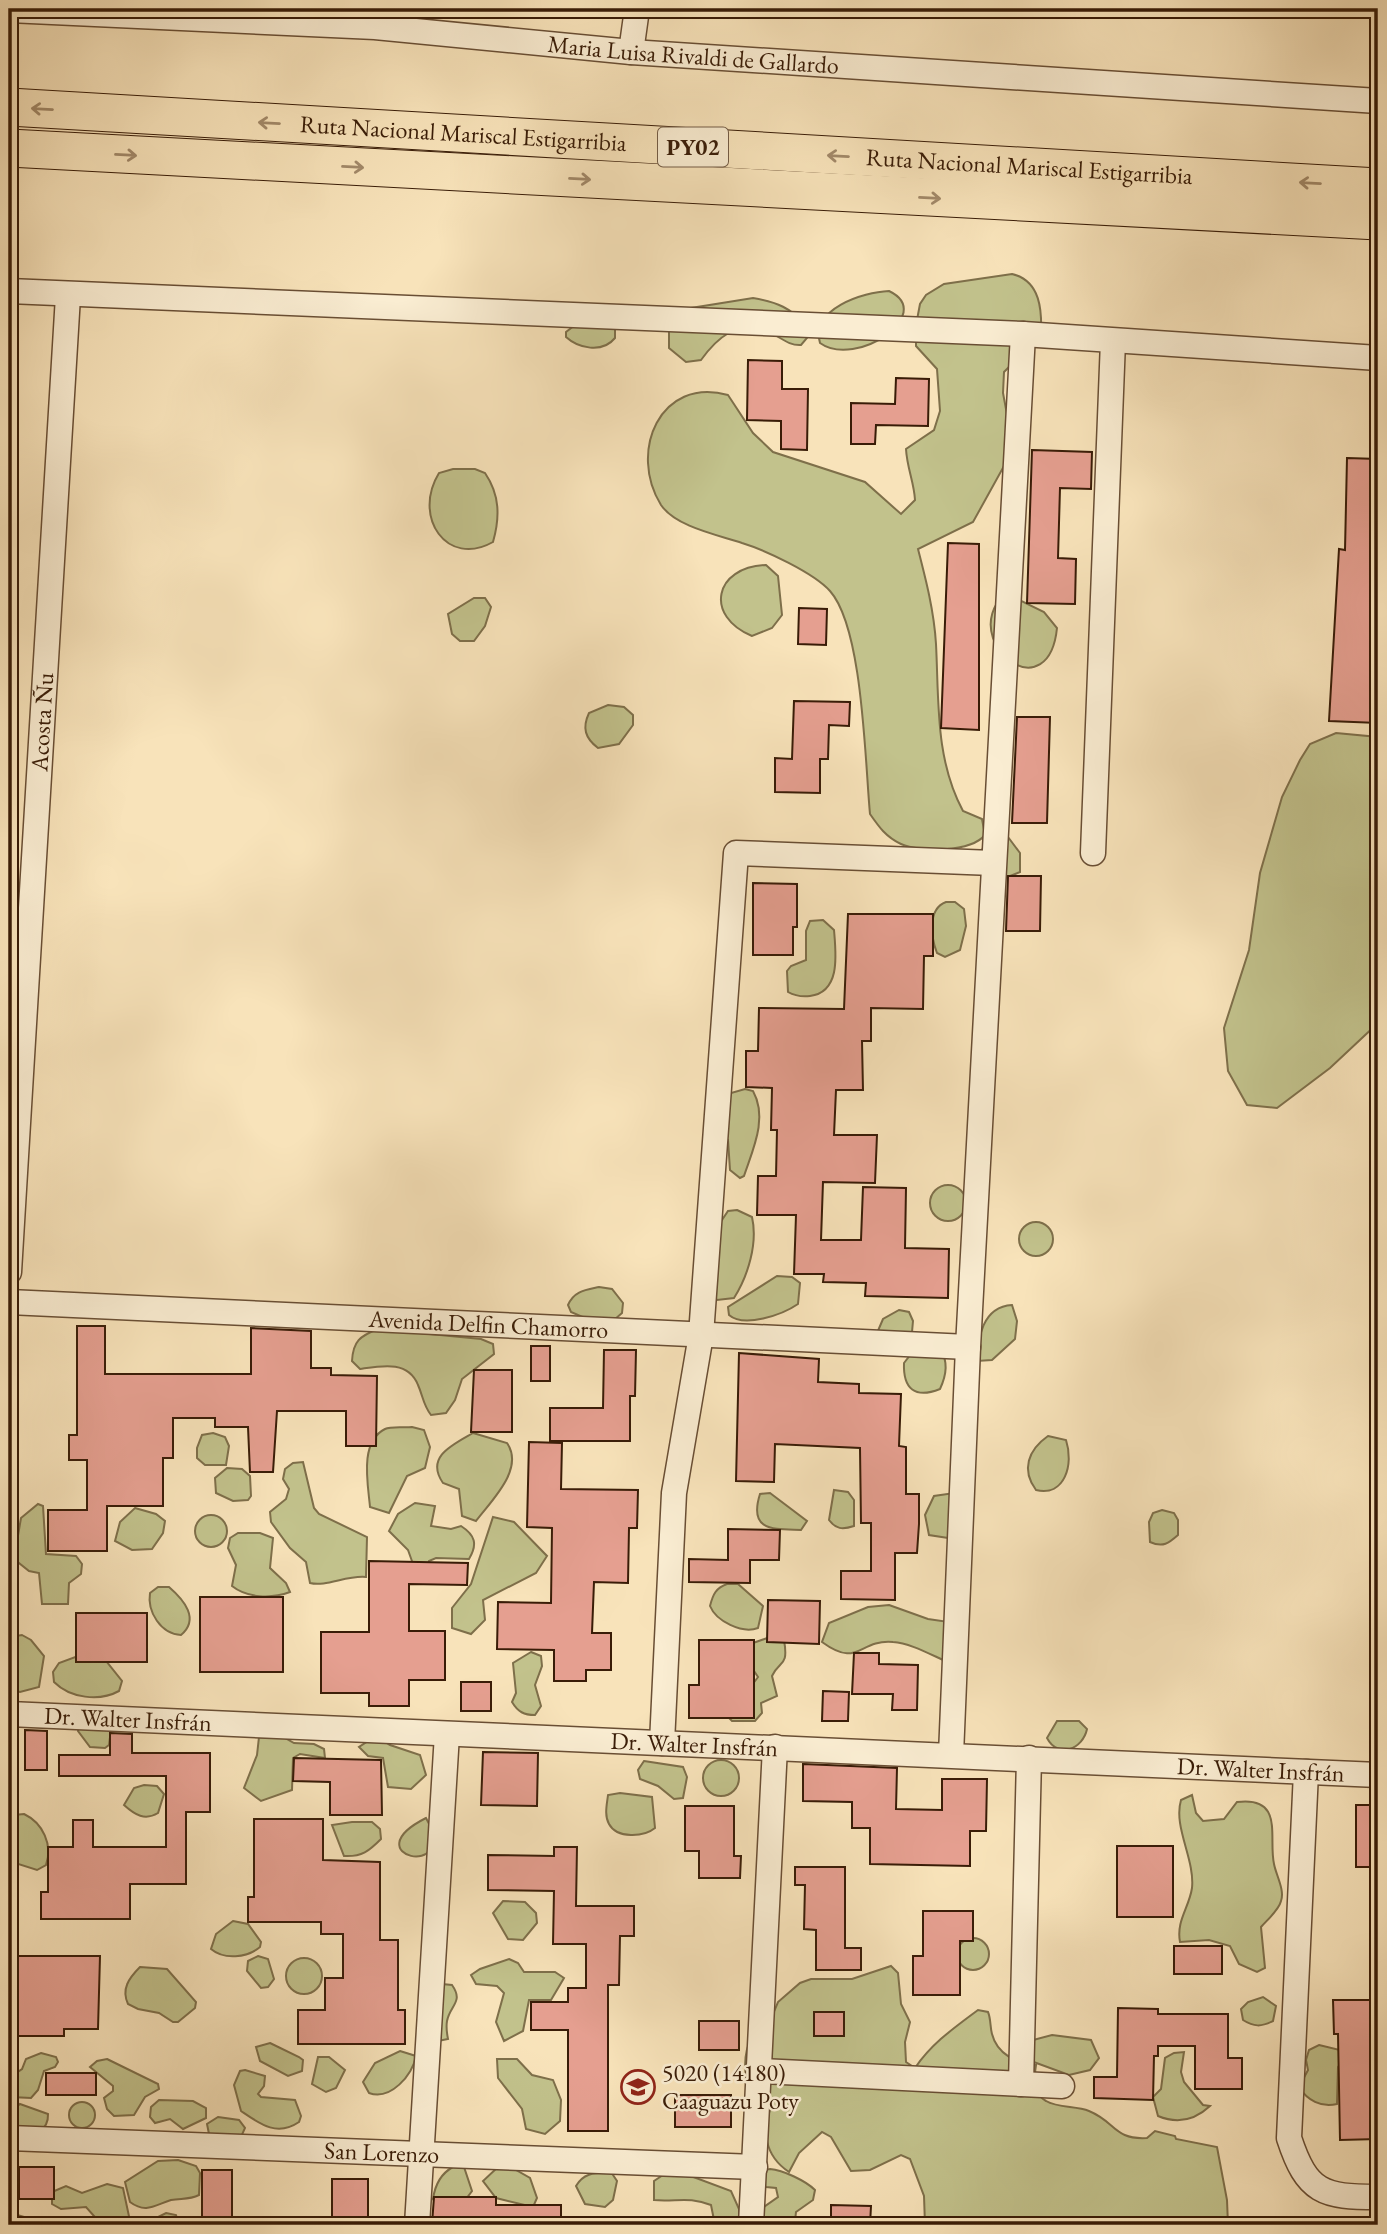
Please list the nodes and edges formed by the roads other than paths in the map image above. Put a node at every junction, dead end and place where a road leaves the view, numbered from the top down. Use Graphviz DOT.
graph roads {
  1 [pos="637,9"];
  2 [pos="9,10"];
  3 [pos="78,11"];
  4 [pos="375,18"];
  5 [pos="631,52"];
  6 [pos="1378,101"];
  7 [pos="9,107"];
  8 [pos="9,149"];
  9 [pos="1378,187"];
  10 [pos="1378,221"];
  11 [pos="9,291"];
  12 [pos="68,296"];
  13 [pos="1023,334"];
  14 [pos="1112,341"];
  15 [pos="1378,358"];
  16 [pos="1093,853"];
  17 [pos="993,863"];
  18 [pos="9,1262"];
  19 [pos="9,1272"];
  20 [pos="9,1301"];
  21 [pos="701,1335"];
  22 [pos="968,1347"];
  23 [pos="9,1714"];
  24 [pos="447,1734"];
  25 [pos="662,1743"];
  26 [pos="775,1747"];
  27 [pos="951,1755"];
  28 [pos="1029,1759"];
  29 [pos="1306,1772"];
  30 [pos="1378,1775"];
  31 [pos="760,2071"];
  32 [pos="1021,2084"];
  33 [pos="1062,2086"];
  34 [pos="9,2138"];
  35 [pos="421,2153"];
  36 [pos="755,2167"];
  37 [pos="1378,2197"];
  38 [pos="417,2225"];
  39 [pos="751,2225"];
  1 -- 5 [label="street"];
  2 -- 3 [label="street, Maria Luisa Rivaldi de Gallardo"];
  3 -- 4 [label="street, Maria Luisa Rivaldi de Gallardo"];
  4 -- 5 [label="street, Maria Luisa Rivaldi de Gallardo"];
  5 -- 6 [label="street, Maria Luisa Rivaldi de Gallardo"];
  9 -- 7 [label="highway, Ruta Nacional Mariscal Estigarribia / PY02, one-way"];
  8 -- 10 [label="highway, Ruta Nacional Mariscal Estigarribia / PY02, one-way"];
  11 -- 12 [label="street"];
  12 -- 13 [label="street"];
  12 -- 18 [label="street, Acosta Ñu"];
  13 -- 14 [label="street"];
  13 -- 17 [label="street"];
  14 -- 15 [label="street"];
  14 -- 16 [label="street"];
  17 -- 21 [label="street"];
  17 -- 22 [label="street"];
  18 -- 19 [label="street, Acosta Ñu"];
  20 -- 21 [label="street, Avenida Delfin Chamorro"];
  21 -- 22 [label="street, Avenida Delfin Chamorro"];
  21 -- 25 [label="street"];
  22 -- 27 [label="street"];
  23 -- 24 [label="street, Dr. Walter Insfrán"];
  24 -- 25 [label="street, Dr. Walter Insfrán"];
  24 -- 35 [label="street"];
  25 -- 26 [label="street, Dr. Walter Insfrán"];
  26 -- 27 [label="street, Dr. Walter Insfrán"];
  26 -- 31 [label="street"];
  27 -- 28 [label="street, Dr. Walter Insfrán"];
  28 -- 29 [label="street, Dr. Walter Insfrán"];
  28 -- 32 [label="street"];
  29 -- 30 [label="street, Dr. Walter Insfrán"];
  29 -- 37 [label="street"];
  31 -- 32 [label="street"];
  31 -- 36 [label="street"];
  32 -- 33 [label="street"];
  34 -- 35 [label="street, San Lorenzo"];
  35 -- 36 [label="street, San Lorenzo"];
  35 -- 38 [label="street"];
  36 -- 39 [label="street"];
}
